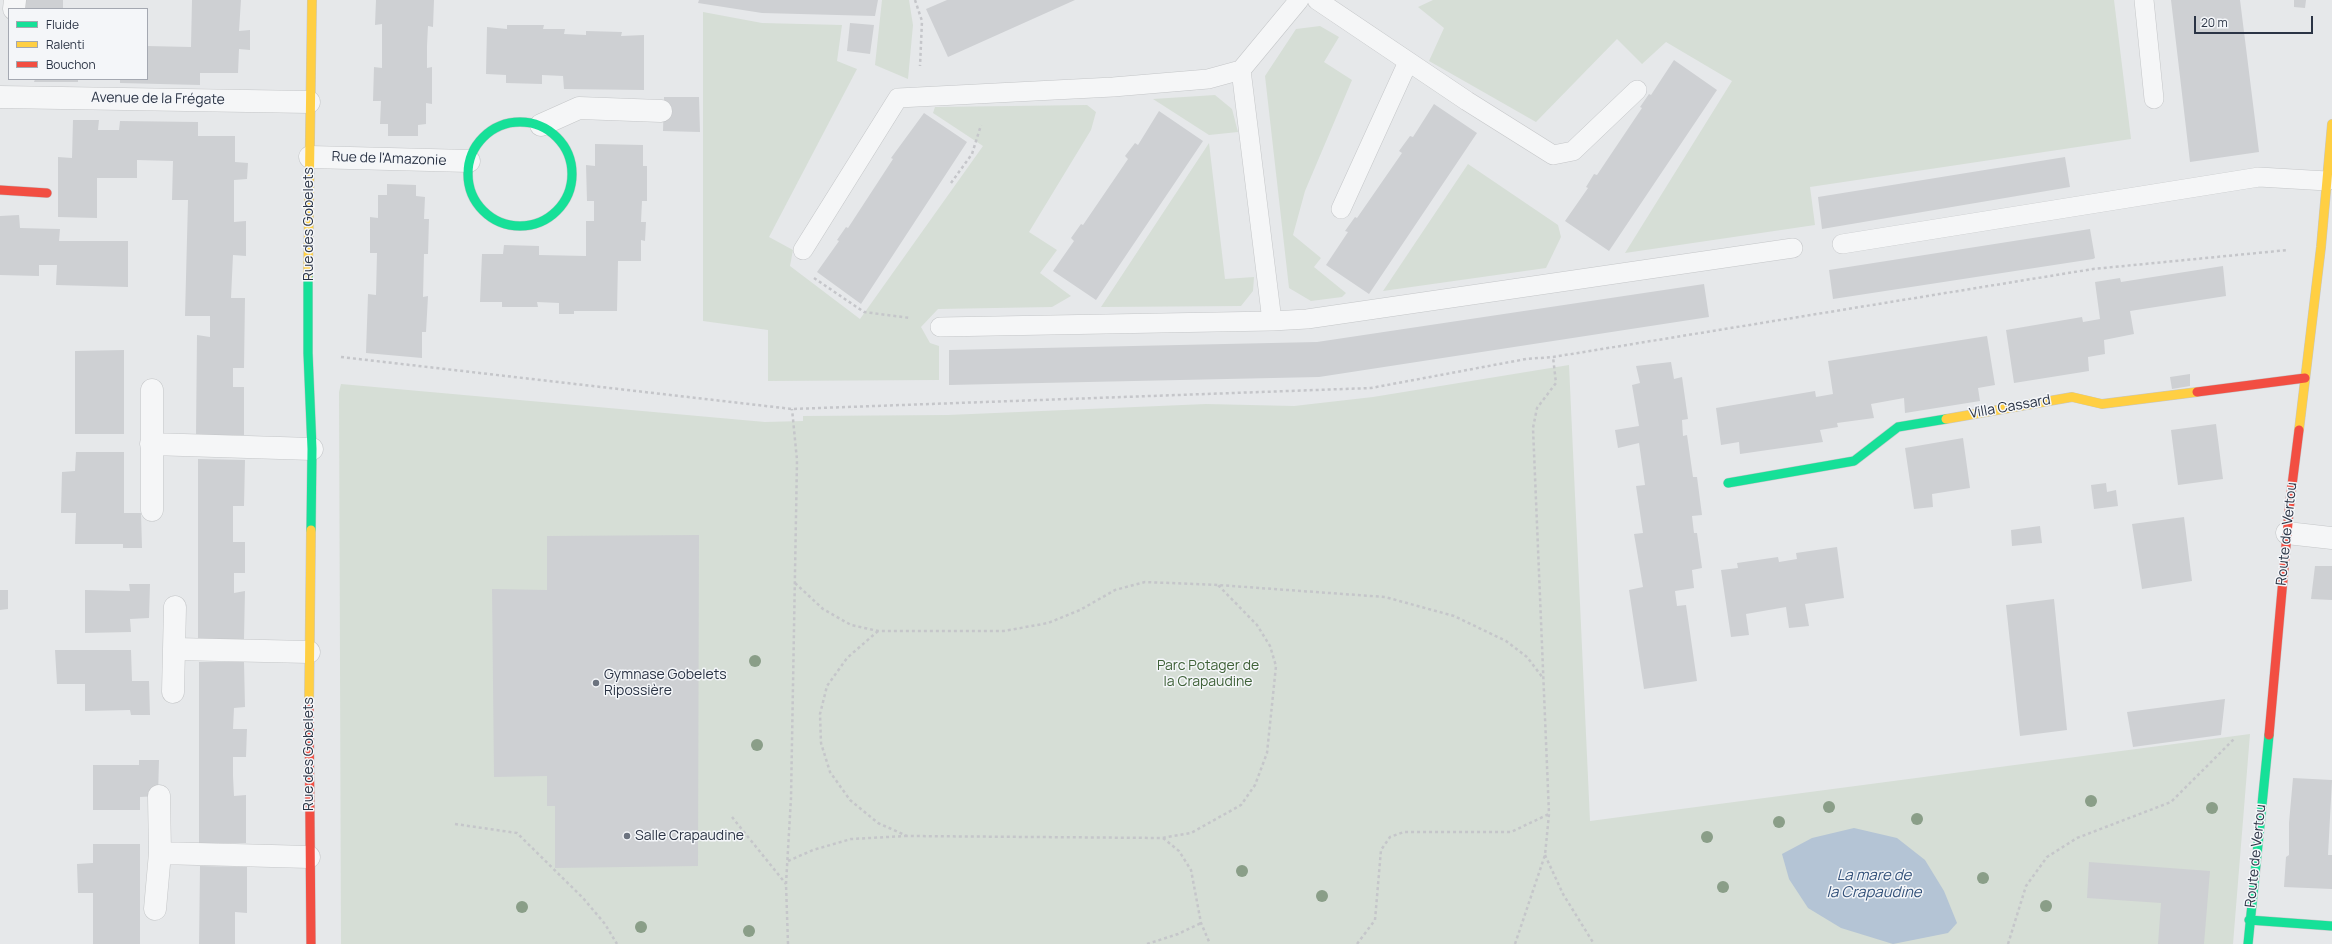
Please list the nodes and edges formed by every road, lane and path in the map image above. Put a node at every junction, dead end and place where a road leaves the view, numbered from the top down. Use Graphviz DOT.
graph roads {
  1 [pos="312,0"];
  2 [pos="915,0"];
  3 [pos="1299,0"];
  4 [pos="1317,0"];
  5 [pos="2144,0"];
  6 [pos="1408,62"];
  7 [pos="1241,70"];
  8 [pos="1637,90"];
  9 [pos="6,91"];
  10 [pos="988,93"];
  11 [pos="919,97"];
  12 [pos="2154,99"];
  13 [pos="309,102"];
  14 [pos="661,111"];
  15 [pos="2332,124"];
  16 [pos="541,125"];
  17 [pos="310,157"];
  18 [pos="469,161"];
  19 [pos="2327,181"];
  20 [pos="951,182"];
  21 [pos="0,190"];
  22 [pos="47,193"];
  23 [pos="1341,209"];
  24 [pos="1842,244"];
  25 [pos="2321,247"];
  26 [pos="1793,248"];
  27 [pos="803,250"];
  28 [pos="1272,321"];
  29 [pos="940,327"];
  30 [pos="308,353"];
  31 [pos="1553,357"];
  32 [pos="2305,378"];
  33 [pos="152,390"];
  34 [pos="792,409"];
  35 [pos="151,444"];
  36 [pos="312,449"];
  37 [pos="1728,483"];
  38 [pos="152,510"];
  39 [pos="2287,533"];
  40 [pos="2332,538"];
  41 [pos="795,583"];
  42 [pos="1218,585"];
  43 [pos="175,607"];
  44 [pos="878,631"];
  45 [pos="175,649"];
  46 [pos="309,652"];
  47 [pos="1543,678"];
  48 [pos="173,692"];
  49 [pos="2239,734"];
  50 [pos="159,796"];
  51 [pos="1549,814"];
  52 [pos="732,817"];
  53 [pos="455,824"];
  54 [pos="907,836"];
  55 [pos="1162,838"];
  56 [pos="160,853"];
  57 [pos="1545,855"];
  58 [pos="309,857"];
  59 [pos="788,861"];
  60 [pos="786,884"];
  61 [pos="155,909"];
  62 [pos="2249,920"];
  63 [pos="1202,923"];
  64 [pos="2332,926"];
  65 [pos="311,944"];
  66 [pos="617,944"];
  67 [pos="788,944"];
  68 [pos="1147,944"];
  69 [pos="1210,944"];
  70 [pos="1357,944"];
  71 [pos="1515,944"];
  72 [pos="1594,944"];
  73 [pos="2008,944"];
  74 [pos="2248,944"];
  1 -- 13 [label="street, Rue des Gobelets"];
  2 -- 11 [label="path"];
  3 -- 7 [label="lane"];
  4 -- 6 [label="lane"];
  5 -- 12 [label="lane"];
  6 -- 8 [label="lane"];
  6 -- 23 [label="lane"];
  7 -- 10 [label="lane"];
  7 -- 28 [label="lane"];
  9 -- 13 [label="street, Avenue de la Frégate"];
  10 -- 11 [label="lane"];
  10 -- 20 [label="path"];
  11 -- 27 [label="lane"];
  13 -- 17 [label="street, Rue des Gobelets"];
  14 -- 16 [label="street"];
  15 -- 19 [label="street, Route de Vertou"];
  16 -- 18 [label="street"];
  16 -- 18 [label="street"];
  17 -- 18 [label="street, Rue de l'Amazonie"];
  17 -- 30 [label="street, Rue des Gobelets"];
  19 -- 24 [label="lane"];
  19 -- 25 [label="street, Route de Vertou"];
  21 -- 22 [label="street"];
  25 -- 31 [label="path"];
  25 -- 32 [label="street, Route de Vertou"];
  26 -- 28 [label="lane"];
  27 -- 29 [label="path"];
  28 -- 29 [label="lane"];
  30 -- 34 [label="path"];
  30 -- 36 [label="street, Rue des Gobelets"];
  31 -- 34 [label="path"];
  31 -- 47 [label="path"];
  32 -- 37 [label="street, Villa Cassard"];
  32 -- 39 [label="street, Route de Vertou"];
  33 -- 35 [label="street"];
  34 -- 41 [label="path"];
  35 -- 36 [label="street"];
  35 -- 38 [label="street"];
  36 -- 46 [label="street, Rue des Gobelets"];
  39 -- 40 [label="street"];
  39 -- 62 [label="street, Route de Vertou"];
  41 -- 44 [label="path"];
  41 -- 59 [label="path"];
  42 -- 44 [label="path"];
  42 -- 47 [label="path"];
  42 -- 55 [label="path"];
  43 -- 45 [label="street"];
  44 -- 54 [label="path"];
  45 -- 46 [label="street"];
  45 -- 48 [label="street"];
  46 -- 58 [label="street, Rue des Gobelets"];
  47 -- 51 [label="path"];
  49 -- 73 [label="path"];
  50 -- 56 [label="street"];
  51 -- 57 [label="path"];
  51 -- 70 [label="path"];
  52 -- 60 [label="path"];
  53 -- 66 [label="path"];
  54 -- 55 [label="path"];
  54 -- 59 [label="path"];
  55 -- 63 [label="path"];
  56 -- 58 [label="street"];
  56 -- 61 [label="street"];
  57 -- 71 [label="path"];
  57 -- 72 [label="path"];
  58 -- 65 [label="street, Rue des Gobelets"];
  59 -- 60 [label="path"];
  60 -- 67 [label="path"];
  62 -- 64 [label="street"];
  62 -- 74 [label="street, Route de Vertou"];
  63 -- 68 [label="path"];
  63 -- 69 [label="path"];
}
